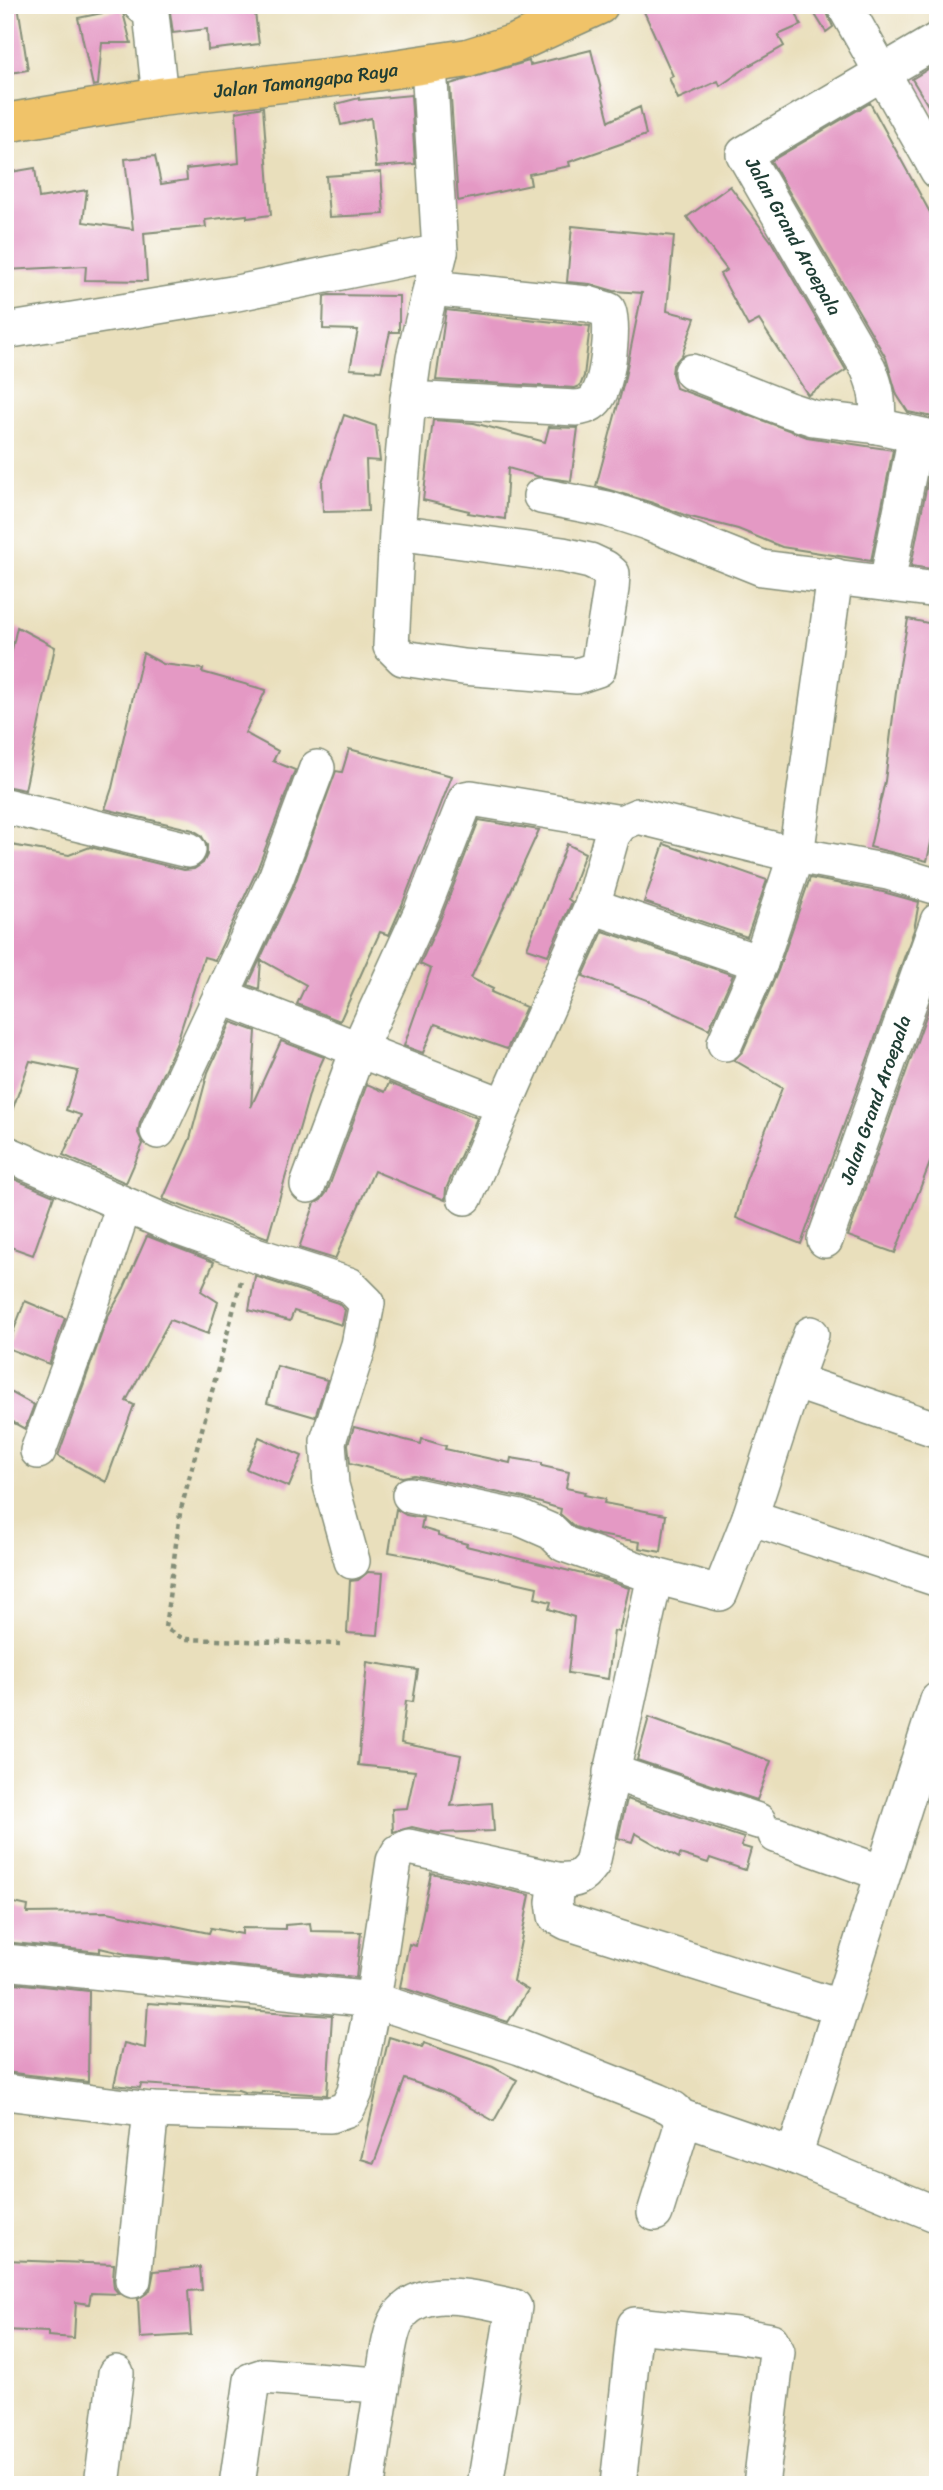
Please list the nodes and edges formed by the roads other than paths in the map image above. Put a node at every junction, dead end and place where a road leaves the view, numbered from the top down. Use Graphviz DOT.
graph roads {
  1 [pos="114,5"];
  2 [pos="127,5"];
  3 [pos="141,5"];
  4 [pos="599,5"];
  5 [pos="844,5"];
  6 [pos="938,40"];
  7 [pos="429,65"];
  8 [pos="884,73"];
  9 [pos="160,97"];
  10 [pos="5,122"];
  11 [pos="938,171"];
  12 [pos="440,252"];
  13 [pos="431,288"];
  14 [pos="5,331"];
  15 [pos="692,372"];
  16 [pos="408,399"];
  17 [pos="877,426"];
  18 [pos="927,437"];
  19 [pos="541,496"];
  20 [pos="397,532"];
  21 [pos="835,576"];
  22 [pos="887,583"];
  23 [pos="938,590"];
  24 [pos="317,768"];
  25 [pos="5,806"];
  26 [pos="621,823"];
  27 [pos="188,850"];
  28 [pos="796,855"];
  29 [pos="938,887"];
  30 [pos="592,906"];
  31 [pos="938,921"];
  32 [pos="760,962"];
  33 [pos="222,996"];
  34 [pos="725,1043"];
  35 [pos="359,1048"];
  36 [pos="504,1106"];
  37 [pos="159,1131"];
  38 [pos="5,1153"];
  39 [pos="308,1185"];
  40 [pos="465,1197"];
  41 [pos="124,1205"];
  42 [pos="825,1240"];
  43 [pos="811,1334"];
  44 [pos="794,1381"];
  45 [pos="938,1430"];
  46 [pos="38,1451"];
  47 [pos="410,1495"];
  48 [pos="750,1517"];
  49 [pos="352,1561"];
  50 [pos="654,1576"];
  51 [pos="938,1579"];
  52 [pos="935,1718"];
  53 [pos="611,1772"];
  54 [pos="883,1872"];
  55 [pos="557,1880"];
  56 [pos="5,1962"];
  57 [pos="373,2000"];
  58 [pos="839,2007"];
  59 [pos="5,2092"];
  60 [pos="151,2110"];
  61 [pos="681,2117"];
  62 [pos="794,2156"];
  63 [pos="655,2213"];
  64 [pos="938,2215"];
  65 [pos="133,2280"];
  66 [pos="116,2373"];
  67 [pos="382,2389"];
  68 [pos="102,2485"];
  69 [pos="237,2485"];
  70 [pos="367,2485"];
  71 [pos="485,2485"];
  72 [pos="618,2485"];
  73 [pos="761,2485"];
  1 -- 2 [label="street"];
  3 -- 9 [label="street"];
  4 -- 7 [label="main road, Jalan Tamangapa Raya"];
  5 -- 8 [label="street"];
  6 -- 8 [label="street, Jalan Grand Aroepala"];
  7 -- 9 [label="main road, Jalan Tamangapa Raya"];
  7 -- 12 [label="street"];
  8 -- 11 [label="street"];
  8 -- 17 [label="street, Jalan Grand Aroepala"];
  9 -- 10 [label="main road, Jalan Tamangapa Raya"];
  12 -- 13 [label="street"];
  12 -- 14 [label="street"];
  13 -- 16 [label="street"];
  13 -- 16 [label="street"];
  15 -- 17 [label="street"];
  16 -- 20 [label="street"];
  17 -- 18 [label="street"];
  18 -- 22 [label="street"];
  19 -- 21 [label="street"];
  20 -- 20 [label="street"];
  21 -- 22 [label="street"];
  21 -- 28 [label="street"];
  22 -- 23 [label="street"];
  24 -- 33 [label="street"];
  25 -- 27 [label="street"];
  26 -- 28 [label="street"];
  26 -- 30 [label="street"];
  26 -- 35 [label="street"];
  28 -- 29 [label="street"];
  28 -- 32 [label="street"];
  30 -- 32 [label="street"];
  30 -- 36 [label="street"];
  31 -- 42 [label="street, Jalan Grand Aroepala"];
  32 -- 34 [label="street"];
  33 -- 35 [label="street"];
  33 -- 37 [label="street"];
  35 -- 36 [label="street"];
  35 -- 39 [label="street"];
  36 -- 40 [label="street"];
  38 -- 41 [label="street"];
  41 -- 46 [label="street"];
  41 -- 49 [label="street"];
  43 -- 44 [label="street"];
  44 -- 45 [label="street"];
  44 -- 48 [label="street"];
  47 -- 50 [label="street"];
  48 -- 50 [label="street"];
  48 -- 51 [label="street"];
  50 -- 53 [label="street"];
  52 -- 54 [label="street"];
  53 -- 54 [label="street"];
  53 -- 55 [label="street"];
  54 -- 58 [label="street"];
  55 -- 57 [label="street"];
  55 -- 58 [label="street"];
  56 -- 57 [label="street"];
  57 -- 60 [label="street"];
  57 -- 61 [label="street"];
  58 -- 62 [label="street"];
  59 -- 60 [label="street"];
  60 -- 65 [label="street"];
  61 -- 62 [label="street"];
  61 -- 63 [label="street"];
  62 -- 64 [label="street"];
  66 -- 68 [label="street"];
  67 -- 69 [label="street"];
  67 -- 70 [label="street"];
  67 -- 71 [label="street"];
  72 -- 73 [label="street"];
}
